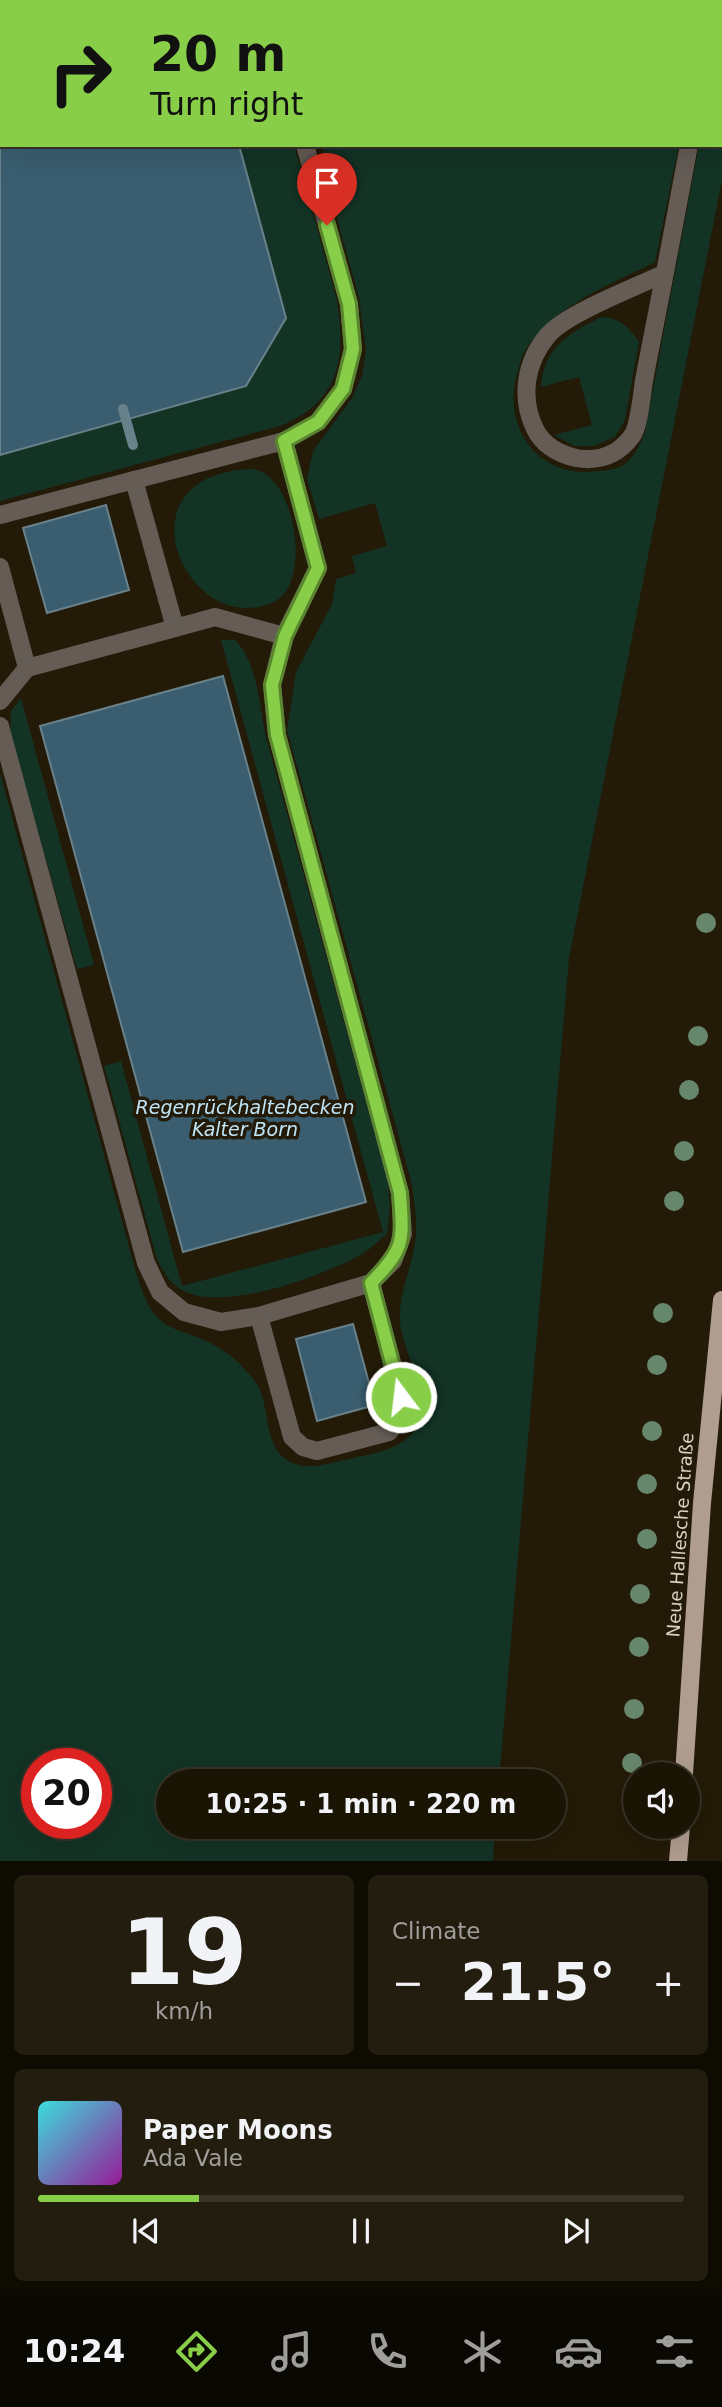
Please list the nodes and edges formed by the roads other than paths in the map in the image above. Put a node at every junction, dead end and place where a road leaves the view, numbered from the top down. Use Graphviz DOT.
graph roads {
  1 [pos="306,147"];
  2 [pos="689,147"];
  3 [pos="665,273"];
  4 [pos="284,441"];
  5 [pos="134,480"];
  6 [pos="0,515"];
  7 [pos="0,567"];
  8 [pos="175,628"];
  9 [pos="285,636"];
  10 [pos="27,668"];
  11 [pos="0,701"];
  12 [pos="0,726"];
  13 [pos="371,1283"];
  14 [pos="722,1300"];
  15 [pos="259,1316"];
  16 [pos="685,1762"];
  17 [pos="680,1839"];
  18 [pos="678,1861"];
  1 -- 4 [label="lane"];
  2 -- 3 [label="lane"];
  3 -- 3 [label="lane"];
  4 -- 5 [label="lane"];
  4 -- 9 [label="lane"];
  5 -- 6 [label="lane"];
  5 -- 8 [label="lane"];
  7 -- 10 [label="lane"];
  8 -- 9 [label="lane"];
  8 -- 10 [label="lane"];
  9 -- 13 [label="lane"];
  10 -- 11 [label="lane"];
  12 -- 15 [label="lane"];
  13 -- 15 [label="lane"];
  13 -- 15 [label="lane"];
  14 -- 16 [label="main road, Neue Hallesche Straße"];
  17 -- 18 [label="main road"];
}
